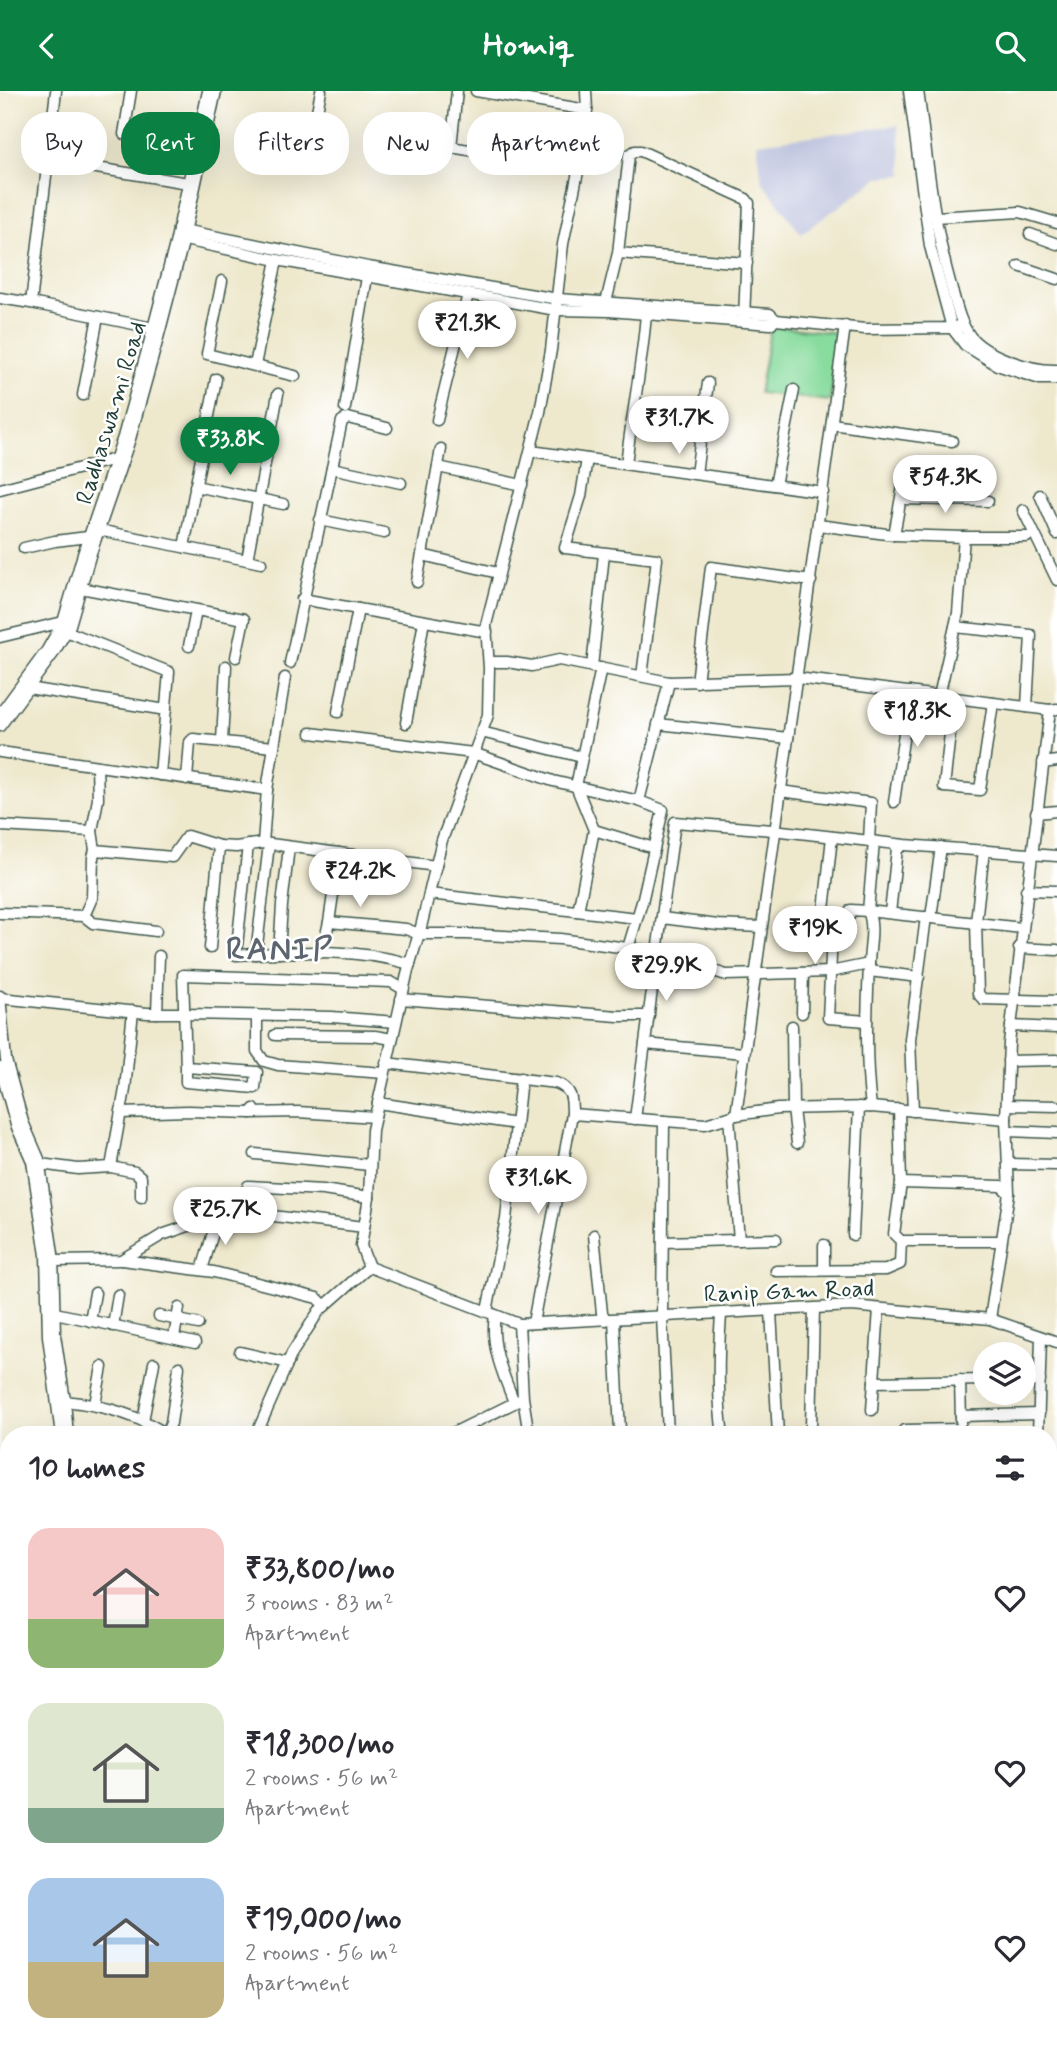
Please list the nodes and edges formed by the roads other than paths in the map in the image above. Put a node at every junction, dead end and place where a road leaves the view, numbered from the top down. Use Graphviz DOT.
graph roads {
  1 [pos="57,91"];
  2 [pos="131,91"];
  3 [pos="208,91"];
  4 [pos="216,91"];
  5 [pos="321,91"];
  6 [pos="457,91"];
  7 [pos="476,91"];
  8 [pos="586,91"];
  9 [pos="909,91"];
  10 [pos="918,91"];
  11 [pos="587,110"];
  12 [pos="54,112"];
  13 [pos="128,112"];
  14 [pos="317,112"];
  15 [pos="453,128"];
  16 [pos="107,170"];
  17 [pos="46,175"];
  18 [pos="188,183"];
  19 [pos="935,217"];
  20 [pos="1057,223"];
  21 [pos="181,234"];
  22 [pos="1030,234"];
  23 [pos="1057,244"];
  24 [pos="618,253"];
  25 [pos="277,260"];
  26 [pos="747,263"];
  27 [pos="1019,266"];
  28 [pos="368,272"];
  29 [pos="1057,279"];
  30 [pos="222,281"];
  31 [pos="468,294"];
  32 [pos="0,298"];
  33 [pos="606,302"];
  34 [pos="31,303"];
  35 [pos="557,304"];
  36 [pos="646,314"];
  37 [pos="98,317"];
  38 [pos="744,317"];
  39 [pos="845,326"];
  40 [pos="958,327"];
  41 [pos="156,329"];
  42 [pos="255,365"];
  43 [pos="1057,370"];
  44 [pos="295,376"];
  45 [pos="216,379"];
  46 [pos="1057,379"];
  47 [pos="708,383"];
  48 [pos="794,390"];
  49 [pos="278,394"];
  50 [pos="83,395"];
  51 [pos="345,408"];
  52 [pos="437,421"];
  53 [pos="832,424"];
  54 [pos="387,428"];
  55 [pos="952,441"];
  56 [pos="441,449"];
  57 [pos="531,451"];
  58 [pos="116,459"];
  59 [pos="587,459"];
  60 [pos="626,464"];
  61 [pos="438,467"];
  62 [pos="332,468"];
  63 [pos="906,470"];
  64 [pos="696,474"];
  65 [pos="401,483"];
  66 [pos="522,485"];
  67 [pos="775,485"];
  68 [pos="195,486"];
  69 [pos="0,489"];
  70 [pos="823,492"];
  71 [pos="258,499"];
  72 [pos="902,499"];
  73 [pos="988,501"];
  74 [pos="283,504"];
  75 [pos="1023,510"];
  76 [pos="1057,518"];
  77 [pos="320,520"];
  78 [pos="818,525"];
  79 [pos="98,530"];
  80 [pos="384,533"];
  81 [pos="1057,534"];
  82 [pos="894,535"];
  83 [pos="89,537"];
  84 [pos="964,537"];
  85 [pos="1027,537"];
  86 [pos="184,547"];
  87 [pos="24,548"];
  88 [pos="604,554"];
  89 [pos="422,555"];
  90 [pos="247,560"];
  91 [pos="261,563"];
  92 [pos="498,573"];
  93 [pos="1057,580"];
  94 [pos="811,581"];
  95 [pos="417,582"];
  96 [pos="80,588"];
  97 [pos="302,600"];
  98 [pos="358,609"];
  99 [pos="196,611"];
  100 [pos="424,621"];
  101 [pos="65,626"];
  102 [pos="955,627"];
  103 [pos="486,632"];
  104 [pos="0,637"];
  105 [pos="189,646"];
  106 [pos="236,657"];
  107 [pos="489,661"];
  108 [pos="290,663"];
  109 [pos="226,666"];
  110 [pos="597,667"];
  111 [pos="642,676"];
  112 [pos="285,678"];
  113 [pos="797,678"];
  114 [pos="668,682"];
  115 [pos="697,682"];
  116 [pos="28,688"];
  117 [pos="910,692"];
  118 [pos="939,696"];
  119 [pos="954,698"];
  120 [pos="993,703"];
  121 [pos="1027,707"];
  122 [pos="166,710"];
  123 [pos="1053,710"];
  124 [pos="338,712"];
  125 [pos="0,714"];
  126 [pos="405,723"];
  127 [pos="658,724"];
  128 [pos="0,726"];
  129 [pos="481,731"];
  130 [pos="311,733"];
  131 [pos="788,738"];
  132 [pos="222,741"];
  133 [pos="274,747"];
  134 [pos="0,752"];
  135 [pos="473,753"];
  136 [pos="582,757"];
  137 [pos="1057,761"];
  138 [pos="1043,763"];
  139 [pos="97,766"];
  140 [pos="160,775"];
  141 [pos="187,779"];
  142 [pos="576,786"];
  143 [pos="267,790"];
  144 [pos="779,790"];
  145 [pos="639,801"];
  146 [pos="894,802"];
  147 [pos="663,810"];
  148 [pos="1057,811"];
  149 [pos="1036,813"];
  150 [pos="675,822"];
  151 [pos="0,826"];
  152 [pos="594,830"];
  153 [pos="774,830"];
  154 [pos="92,831"];
  155 [pos="832,837"];
  156 [pos="872,841"];
  157 [pos="266,843"];
  158 [pos="248,845"];
  159 [pos="905,845"];
  160 [pos="219,846"];
  161 [pos="289,847"];
  162 [pos="941,847"];
  163 [pos="654,848"];
  164 [pos="95,850"];
  165 [pos="984,850"];
  166 [pos="339,853"];
  167 [pos="1031,853"];
  168 [pos="1057,856"];
  169 [pos="436,866"];
  170 [pos="1026,890"];
  171 [pos="1057,891"];
  172 [pos="429,894"];
  173 [pos="578,911"];
  174 [pos="868,911"];
  175 [pos="0,913"];
  176 [pos="890,913"];
  177 [pos="833,915"];
  178 [pos="84,916"];
  179 [pos="928,917"];
  180 [pos="637,918"];
  181 [pos="662,918"];
  182 [pos="329,922"];
  183 [pos="976,922"];
  184 [pos="761,927"];
  185 [pos="1022,928"];
  186 [pos="156,931"];
  187 [pos="419,934"];
  188 [pos="210,948"];
  189 [pos="628,948"];
  190 [pos="1019,948"];
  191 [pos="1057,950"];
  192 [pos="322,952"];
  193 [pos="657,952"];
  194 [pos="279,953"];
  195 [pos="256,954"];
  196 [pos="159,956"];
  197 [pos="410,964"];
  198 [pos="869,968"];
  199 [pos="830,972"];
  200 [pos="754,973"];
  201 [pos="803,973"];
  202 [pos="919,977"];
  203 [pos="402,994"];
  204 [pos="0,997"];
  205 [pos="1013,1000"];
  206 [pos="1057,1001"];
  207 [pos="133,1011"];
  208 [pos="157,1013"];
  209 [pos="802,1013"];
  210 [pos="182,1014"];
  211 [pos="257,1015"];
  212 [pos="649,1016"];
  213 [pos="867,1021"];
  214 [pos="396,1022"];
  215 [pos="792,1026"];
  216 [pos="1010,1026"];
  217 [pos="1057,1028"];
  218 [pos="275,1035"];
  219 [pos="391,1039"];
  220 [pos="645,1044"];
  221 [pos="744,1053"];
  222 [pos="1057,1060"];
  223 [pos="1008,1061"];
  224 [pos="0,1067"];
  225 [pos="186,1067"];
  226 [pos="385,1068"];
  227 [pos="521,1079"];
  228 [pos="378,1103"];
  229 [pos="1007,1105"];
  230 [pos="1057,1106"];
  231 [pos="859,1107"];
  232 [pos="871,1107"];
  233 [pos="793,1109"];
  234 [pos="898,1109"];
  235 [pos="913,1111"];
  236 [pos="121,1113"];
  237 [pos="572,1114"];
  238 [pos="732,1116"];
  239 [pos="374,1117"];
  240 [pos="635,1119"];
  241 [pos="1006,1119"];
  242 [pos="664,1121"];
  243 [pos="516,1124"];
  244 [pos="1007,1131"];
  245 [pos="1057,1133"];
  246 [pos="797,1143"];
  247 [pos="255,1154"];
  248 [pos="40,1164"];
  249 [pos="1008,1164"];
  250 [pos="370,1165"];
  251 [pos="1057,1165"];
  252 [pos="111,1167"];
  253 [pos="901,1183"];
  254 [pos="248,1187"];
  255 [pos="1009,1193"];
  256 [pos="141,1197"];
  257 [pos="369,1197"];
  258 [pos="218,1216"];
  259 [pos="364,1227"];
  260 [pos="594,1235"];
  261 [pos="853,1235"];
  262 [pos="776,1239"];
  263 [pos="739,1240"];
  264 [pos="901,1241"];
  265 [pos="1001,1241"];
  266 [pos="663,1242"];
  267 [pos="824,1245"];
  268 [pos="121,1260"];
  269 [pos="54,1261"];
  270 [pos="369,1267"];
  271 [pos="202,1270"];
  272 [pos="824,1270"];
  273 [pos="776,1271"];
  274 [pos="95,1293"];
  275 [pos="118,1295"];
  276 [pos="325,1306"];
  277 [pos="179,1308"];
  278 [pos="814,1309"];
  279 [pos="879,1309"];
  280 [pos="771,1312"];
  281 [pos="55,1313"];
  282 [pos="491,1313"];
  283 [pos="721,1315"];
  284 [pos="159,1316"];
  285 [pos="662,1317"];
  286 [pos="177,1319"];
  287 [pos="990,1319"];
  288 [pos="610,1320"];
  289 [pos="90,1321"];
  290 [pos="533,1323"];
  291 [pos="198,1324"];
  292 [pos="519,1324"];
  293 [pos="113,1326"];
  294 [pos="1041,1337"];
  295 [pos="174,1338"];
  296 [pos="1057,1342"];
  297 [pos="195,1343"];
  298 [pos="240,1352"];
  299 [pos="154,1363"];
  300 [pos="288,1363"];
  301 [pos="102,1367"];
  302 [pos="179,1367"];
  303 [pos="960,1380"];
  304 [pos="973,1380"];
  305 [pos="1036,1381"];
  306 [pos="1040,1381"];
  307 [pos="874,1382"];
  308 [pos="519,1400"];
  309 [pos="65,1401"];
  310 [pos="95,1404"];
  311 [pos="872,1410"];
  312 [pos="1039,1414"];
  313 [pos="961,1416"];
  314 [pos="144,1421"];
  315 [pos="60,1426"];
  316 [pos="67,1426"];
  317 [pos="153,1426"];
  318 [pos="170,1426"];
  319 [pos="260,1426"];
  320 [pos="467,1426"];
  321 [pos="527,1426"];
  322 [pos="620,1426"];
  323 [pos="668,1426"];
  324 [pos="722,1426"];
  325 [pos="777,1426"];
  326 [pos="811,1426"];
  327 [pos="961,1426"];
  328 [pos="1038,1426"];
  1 -- 12 [label="street"];
  2 -- 13 [label="street"];
  3 -- 18 [label="street, Radhaswami Road"];
  4 -- 21 [label="street, Radhaswami Road"];
  5 -- 14 [label="street"];
  6 -- 15 [label="street"];
  7 -- 11 [label="street"];
  8 -- 11 [label="street"];
  9 -- 40 [label="street"];
  10 -- 19 [label="street"];
  11 -- 35 [label="street"];
  16 -- 18 [label="street"];
  17 -- 34 [label="street"];
  18 -- 21 [label="street, Radhaswami Road"];
  19 -- 20 [label="street"];
  19 -- 40 [label="street"];
  21 -- 25 [label="street"];
  21 -- 28 [label="street"];
  21 -- 41 [label="street, Radhaswami Road"];
  22 -- 23 [label="street"];
  24 -- 26 [label="street"];
  24 -- 26 [label="street"];
  24 -- 33 [label="street"];
  25 -- 28 [label="street"];
  25 -- 42 [label="street"];
  26 -- 38 [label="street"];
  27 -- 29 [label="street"];
  28 -- 31 [label="street"];
  28 -- 35 [label="street"];
  28 -- 51 [label="street"];
  30 -- 42 [label="street"];
  31 -- 35 [label="street"];
  31 -- 52 [label="street"];
  32 -- 34 [label="street"];
  33 -- 35 [label="street"];
  33 -- 38 [label="street"];
  34 -- 37 [label="street"];
  35 -- 36 [label="street"];
  35 -- 57 [label="street"];
  36 -- 38 [label="street"];
  36 -- 60 [label="street"];
  37 -- 41 [label="street"];
  37 -- 50 [label="street"];
  38 -- 39 [label="street"];
  39 -- 40 [label="street"];
  39 -- 53 [label="street"];
  40 -- 43 [label="street"];
  40 -- 46 [label="street"];
  41 -- 58 [label="street, Radhaswami Road"];
  41 -- 79 [label="street, Radhaswami Road"];
  42 -- 44 [label="street"];
  45 -- 68 [label="street"];
  47 -- 64 [label="street"];
  48 -- 67 [label="street"];
  49 -- 71 [label="street"];
  53 -- 55 [label="street"];
  53 -- 70 [label="street"];
  54 -- 62 [label="street"];
  56 -- 61 [label="street"];
  57 -- 59 [label="street"];
  57 -- 66 [label="street"];
  58 -- 69 [label="street"];
  58 -- 83 [label="street, Radhaswami Road"];
  59 -- 60 [label="street"];
  59 -- 88 [label="street"];
  60 -- 64 [label="street"];
  61 -- 66 [label="street"];
  61 -- 89 [label="street"];
  62 -- 65 [label="street"];
  62 -- 77 [label="street"];
  63 -- 72 [label="street"];
  64 -- 67 [label="street"];
  66 -- 92 [label="street"];
  67 -- 70 [label="street"];
  68 -- 71 [label="street"];
  68 -- 86 [label="street"];
  70 -- 78 [label="street"];
  71 -- 74 [label="street"];
  71 -- 90 [label="street"];
  72 -- 73 [label="street"];
  72 -- 82 [label="street"];
  75 -- 93 [label="street"];
  76 -- 81 [label="street"];
  77 -- 80 [label="street"];
  77 -- 97 [label="street"];
  78 -- 82 [label="street"];
  78 -- 94 [label="street"];
  79 -- 86 [label="street"];
  79 -- 96 [label="street, Radhaswami Road"];
  82 -- 84 [label="street"];
  83 -- 87 [label="street"];
  83 -- 101 [label="street, Radhaswami Road"];
  84 -- 85 [label="street"];
  84 -- 102 [label="street"];
  86 -- 90 [label="street"];
  88 -- 110 [label="street"];
  88 -- 111 [label="street"];
  89 -- 92 [label="street"];
  89 -- 95 [label="street"];
  90 -- 91 [label="street"];
  92 -- 103 [label="street"];
  94 -- 113 [label="street"];
  94 -- 115 [label="street"];
  96 -- 99 [label="street"];
  96 -- 101 [label="street, Radhaswami Road"];
  97 -- 98 [label="street"];
  97 -- 108 [label="street"];
  98 -- 100 [label="street"];
  98 -- 124 [label="street"];
  99 -- 105 [label="street"];
  99 -- 106 [label="street"];
  100 -- 103 [label="street"];
  100 -- 126 [label="street"];
  101 -- 104 [label="street"];
  101 -- 116 [label="street, Radhaswami Road"];
  101 -- 122 [label="street"];
  101 -- 125 [label="street, Radhaswami Road"];
  102 -- 118 [label="street"];
  102 -- 121 [label="street"];
  103 -- 107 [label="street"];
  107 -- 110 [label="street"];
  107 -- 129 [label="street"];
  109 -- 132 [label="street"];
  110 -- 111 [label="street"];
  110 -- 136 [label="street"];
  111 -- 114 [label="street"];
  112 -- 133 [label="street"];
  113 -- 115 [label="street"];
  113 -- 117 [label="street"];
  113 -- 131 [label="street"];
  114 -- 115 [label="street"];
  114 -- 127 [label="street"];
  116 -- 122 [label="street"];
  116 -- 128 [label="street, Radhaswami Road"];
  117 -- 118 [label="street"];
  117 -- 146 [label="street"];
  118 -- 119 [label="street"];
  119 -- 120 [label="street"];
  119 -- 120 [label="street"];
  120 -- 121 [label="street"];
  121 -- 123 [label="street"];
  122 -- 140 [label="street"];
  123 -- 138 [label="street"];
  127 -- 131 [label="street"];
  127 -- 145 [label="street"];
  129 -- 135 [label="street"];
  129 -- 136 [label="street"];
  130 -- 135 [label="street"];
  131 -- 144 [label="street"];
  132 -- 133 [label="street"];
  132 -- 141 [label="street"];
  133 -- 143 [label="street"];
  134 -- 139 [label="street"];
  135 -- 142 [label="street"];
  135 -- 169 [label="street"];
  136 -- 142 [label="street"];
  137 -- 138 [label="street"];
  138 -- 149 [label="street"];
  139 -- 140 [label="street"];
  139 -- 154 [label="street"];
  140 -- 141 [label="street"];
  141 -- 143 [label="street"];
  142 -- 145 [label="street"];
  142 -- 152 [label="street"];
  143 -- 157 [label="street"];
  144 -- 153 [label="street"];
  144 -- 156 [label="street"];
  145 -- 147 [label="street"];
  147 -- 150 [label="street"];
  147 -- 163 [label="street"];
  148 -- 149 [label="street"];
  149 -- 167 [label="street"];
  150 -- 153 [label="street"];
  150 -- 181 [label="street"];
  151 -- 154 [label="street"];
  152 -- 163 [label="street"];
  152 -- 173 [label="street"];
  153 -- 155 [label="street"];
  153 -- 184 [label="street"];
  154 -- 164 [label="street"];
  155 -- 156 [label="street"];
  155 -- 177 [label="street"];
  156 -- 159 [label="street"];
  156 -- 174 [label="street"];
  157 -- 158 [label="street"];
  157 -- 161 [label="street"];
  157 -- 195 [label="street"];
  158 -- 160 [label="street"];
  158 -- 195 [label="street"];
  159 -- 162 [label="street"];
  159 -- 176 [label="street"];
  160 -- 164 [label="street"];
  160 -- 188 [label="street"];
  161 -- 166 [label="street"];
  161 -- 194 [label="street"];
  162 -- 165 [label="street"];
  162 -- 179 [label="street"];
  163 -- 180 [label="street"];
  164 -- 178 [label="street"];
  165 -- 167 [label="street"];
  165 -- 183 [label="street"];
  166 -- 169 [label="street"];
  166 -- 182 [label="street"];
  167 -- 168 [label="street"];
  167 -- 170 [label="street"];
  169 -- 172 [label="street"];
  170 -- 171 [label="street"];
  170 -- 185 [label="street"];
  172 -- 173 [label="street"];
  172 -- 187 [label="street"];
  173 -- 180 [label="street"];
  174 -- 176 [label="street"];
  174 -- 177 [label="street"];
  174 -- 198 [label="street"];
  175 -- 178 [label="street"];
  176 -- 179 [label="street"];
  177 -- 199 [label="street"];
  178 -- 186 [label="street"];
  179 -- 183 [label="street"];
  179 -- 202 [label="street"];
  180 -- 189 [label="street"];
  181 -- 184 [label="street"];
  181 -- 193 [label="street"];
  182 -- 187 [label="street"];
  182 -- 192 [label="street"];
  183 -- 185 [label="street"];
  183 -- 205 [label="street"];
  184 -- 200 [label="street"];
  185 -- 190 [label="street"];
  187 -- 189 [label="street"];
  187 -- 197 [label="street"];
  189 -- 193 [label="street"];
  190 -- 191 [label="street"];
  190 -- 205 [label="street"];
  192 -- 194 [label="street"];
  192 -- 197 [label="street"];
  193 -- 200 [label="street"];
  193 -- 212 [label="street"];
  194 -- 195 [label="street"];
  196 -- 208 [label="street"];
  197 -- 203 [label="street"];
  198 -- 199 [label="street"];
  198 -- 202 [label="street"];
  198 -- 213 [label="street"];
  199 -- 201 [label="street"];
  199 -- 213 [label="street"];
  200 -- 201 [label="street"];
  200 -- 221 [label="street"];
  201 -- 209 [label="street"];
  202 -- 235 [label="street"];
  203 -- 210 [label="street"];
  203 -- 212 [label="street"];
  203 -- 214 [label="street"];
  204 -- 207 [label="street"];
  204 -- 248 [label="street"];
  205 -- 206 [label="street"];
  205 -- 216 [label="street"];
  207 -- 208 [label="street"];
  207 -- 236 [label="street"];
  208 -- 210 [label="street"];
  210 -- 211 [label="street"];
  210 -- 225 [label="street"];
  211 -- 214 [label="street"];
  211 -- 226 [label="street"];
  212 -- 220 [label="street"];
  213 -- 232 [label="street"];
  214 -- 219 [label="street"];
  215 -- 233 [label="street"];
  216 -- 217 [label="street"];
  216 -- 223 [label="street"];
  218 -- 219 [label="street"];
  219 -- 226 [label="street"];
  220 -- 221 [label="street"];
  220 -- 240 [label="street"];
  221 -- 238 [label="street"];
  222 -- 223 [label="street"];
  223 -- 229 [label="street"];
  224 -- 315 [label="street"];
  225 -- 225 [label="street"];
  226 -- 227 [label="street"];
  226 -- 228 [label="street"];
  227 -- 237 [label="street"];
  227 -- 243 [label="street"];
  228 -- 239 [label="street"];
  228 -- 243 [label="street"];
  229 -- 230 [label="street"];
  229 -- 241 [label="street"];
  231 -- 232 [label="street"];
  231 -- 233 [label="street"];
  231 -- 261 [label="street"];
  232 -- 234 [label="street"];
  233 -- 238 [label="street"];
  233 -- 246 [label="street"];
  234 -- 235 [label="street"];
  234 -- 253 [label="street"];
  235 -- 241 [label="street"];
  236 -- 239 [label="street"];
  236 -- 252 [label="street"];
  237 -- 240 [label="street"];
  237 -- 290 [label="street"];
  238 -- 242 [label="street"];
  238 -- 263 [label="street"];
  239 -- 250 [label="street"];
  240 -- 242 [label="street"];
  241 -- 244 [label="street"];
  242 -- 266 [label="street"];
  243 -- 282 [label="street"];
  244 -- 245 [label="street"];
  244 -- 249 [label="street"];
  247 -- 250 [label="street"];
  248 -- 252 [label="street"];
  248 -- 269 [label="street"];
  249 -- 251 [label="street"];
  249 -- 255 [label="street"];
  250 -- 257 [label="street"];
  252 -- 256 [label="street"];
  253 -- 255 [label="street"];
  253 -- 264 [label="street"];
  254 -- 257 [label="street"];
  255 -- 265 [label="street"];
  257 -- 259 [label="street"];
  258 -- 259 [label="street"];
  258 -- 268 [label="street"];
  258 -- 271 [label="street"];
  259 -- 270 [label="street"];
  260 -- 288 [label="street"];
  262 -- 263 [label="street"];
  263 -- 266 [label="street"];
  264 -- 265 [label="street"];
  264 -- 272 [label="street"];
  265 -- 287 [label="street"];
  266 -- 285 [label="street"];
  267 -- 272 [label="street"];
  268 -- 269 [label="street"];
  268 -- 271 [label="street"];
  269 -- 281 [label="street"];
  270 -- 276 [label="street"];
  270 -- 282 [label="street"];
  271 -- 276 [label="street"];
  272 -- 273 [label="street"];
  274 -- 289 [label="street"];
  275 -- 293 [label="street"];
  276 -- 300 [label="street"];
  277 -- 286 [label="street"];
  278 -- 279 [label="street, Ranip Gam Road"];
  278 -- 280 [label="street, Ranip Gam Road"];
  278 -- 326 [label="street"];
  279 -- 287 [label="street, Ranip Gam Road"];
  279 -- 307 [label="street"];
  280 -- 283 [label="street, Ranip Gam Road"];
  280 -- 325 [label="street"];
  281 -- 289 [label="street"];
  281 -- 309 [label="street"];
  282 -- 292 [label="street"];
  282 -- 308 [label="street"];
  283 -- 285 [label="street, Ranip Gam Road"];
  283 -- 324 [label="street"];
  284 -- 286 [label="street"];
  285 -- 288 [label="street, Ranip Gam Road"];
  285 -- 323 [label="street"];
  286 -- 291 [label="street"];
  286 -- 295 [label="street"];
  287 -- 294 [label="street, Ranip Gam Road"];
  288 -- 290 [label="street, Ranip Gam Road"];
  288 -- 322 [label="street"];
  289 -- 293 [label="street"];
  290 -- 292 [label="street, Ranip Gam Road"];
  292 -- 308 [label="street"];
  293 -- 295 [label="street"];
  294 -- 296 [label="street, Ranip Gam Road"];
  294 -- 306 [label="street"];
  295 -- 297 [label="street"];
  298 -- 300 [label="street"];
  299 -- 314 [label="street"];
  300 -- 319 [label="street"];
  301 -- 310 [label="street"];
  302 -- 318 [label="street"];
  303 -- 304 [label="street"];
  303 -- 307 [label="street"];
  303 -- 313 [label="street"];
  305 -- 306 [label="street"];
  306 -- 312 [label="street"];
  307 -- 311 [label="street"];
  308 -- 320 [label="street"];
  308 -- 321 [label="street"];
  309 -- 310 [label="street"];
  309 -- 316 [label="street"];
  310 -- 314 [label="street"];
  312 -- 313 [label="street"];
  312 -- 328 [label="street"];
  313 -- 327 [label="street"];
  314 -- 317 [label="street"];
}
